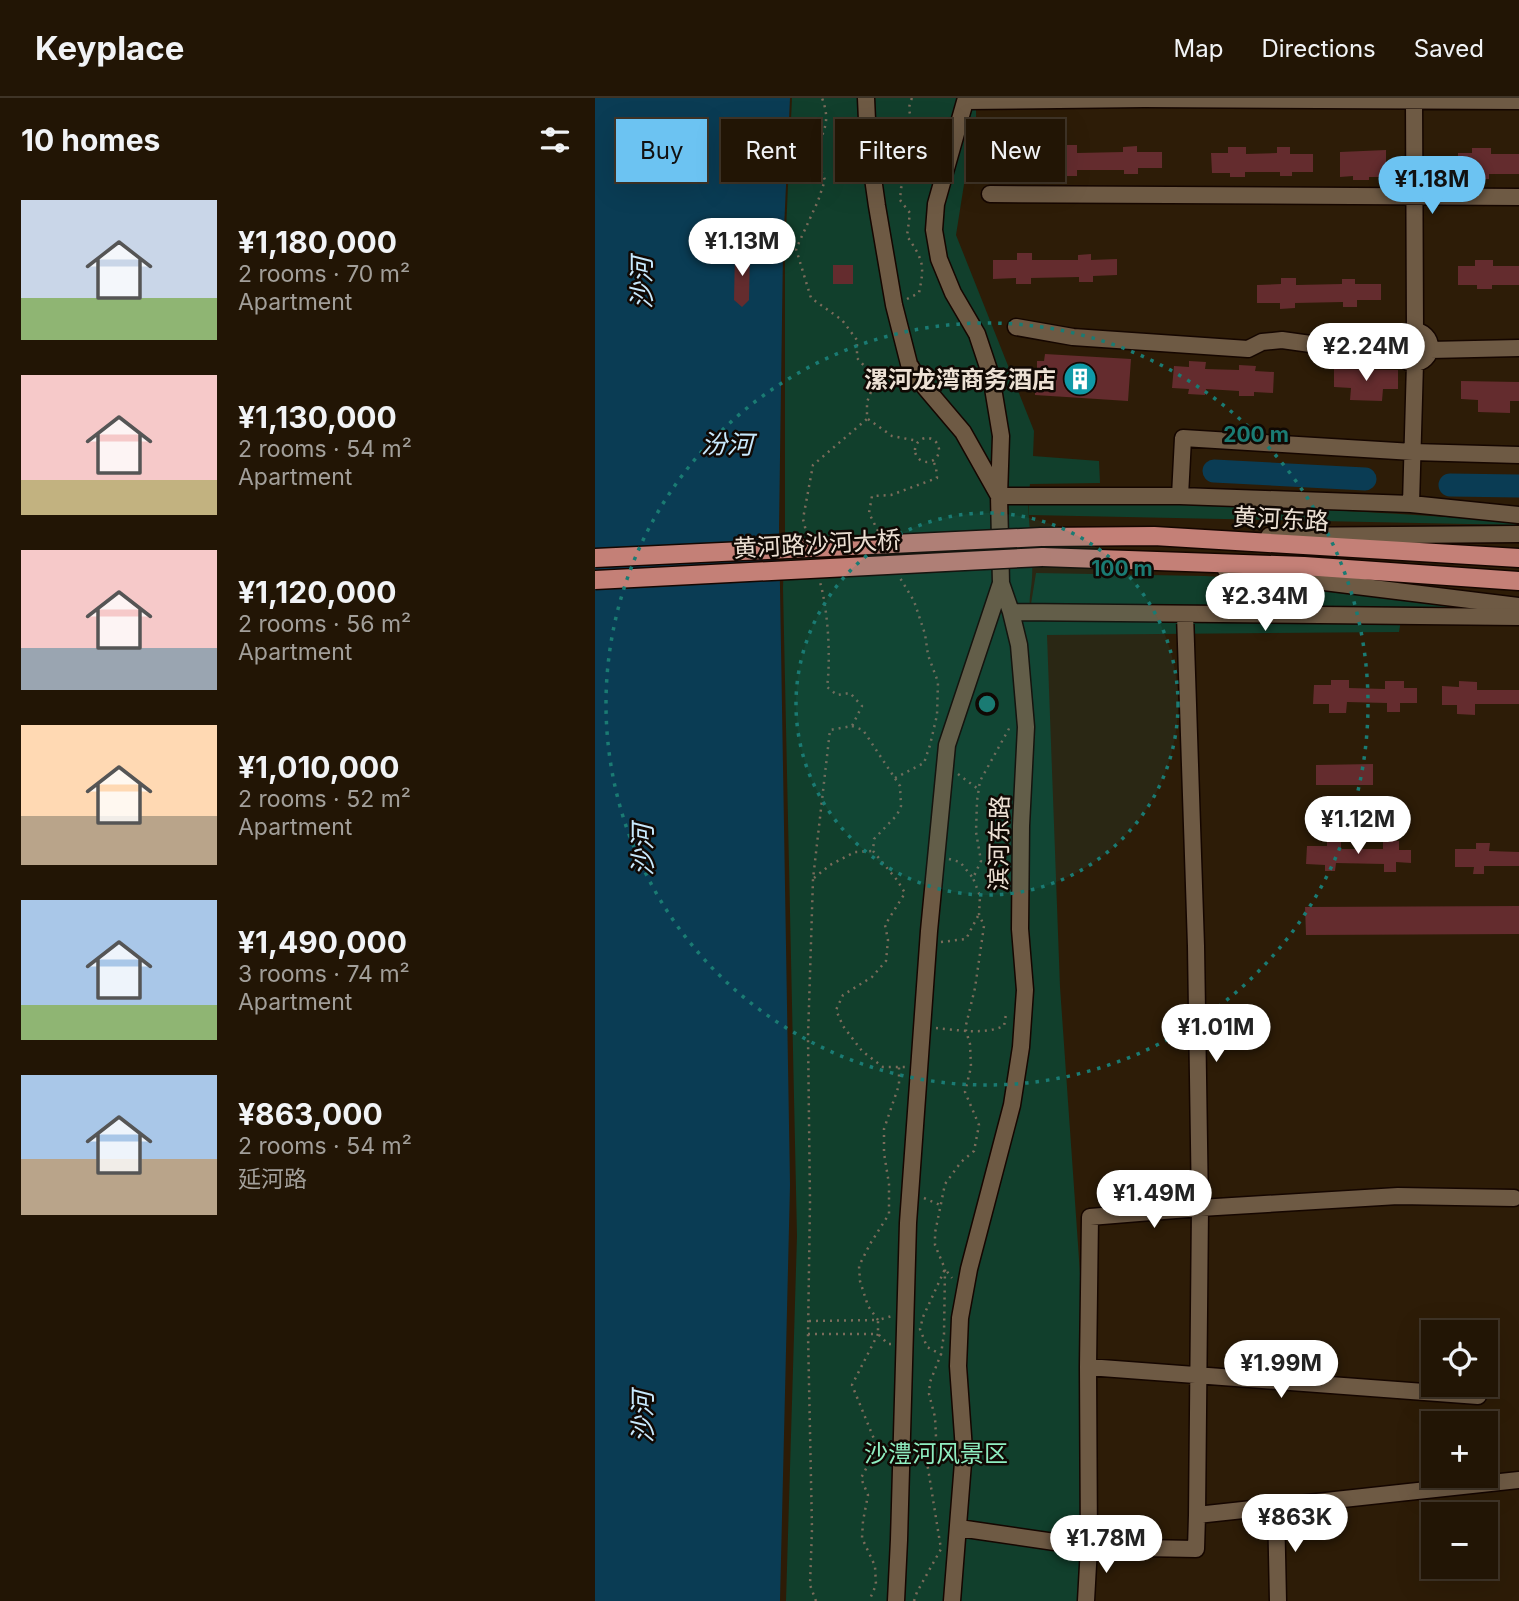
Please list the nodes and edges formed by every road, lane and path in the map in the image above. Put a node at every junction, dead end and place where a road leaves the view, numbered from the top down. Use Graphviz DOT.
graph roads {
  1 [pos="822,98"];
  2 [pos="866,98"];
  3 [pos="912,98"];
  4 [pos="1144,99"];
  5 [pos="1469,99"];
  6 [pos="966,100"];
  7 [pos="1414,100"];
  8 [pos="1519,101"];
  9 [pos="911,119"];
  10 [pos="903,182"];
  11 [pos="927,182"];
  12 [pos="990,194"];
  13 [pos="939,195"];
  14 [pos="1414,197"];
  15 [pos="1519,197"];
  16 [pos="894,305"];
  17 [pos="1016,327"];
  18 [pos="1410,332"];
  19 [pos="1519,348"];
  20 [pos="1430,350"];
  21 [pos="1415,363"];
  22 [pos="867,419"];
  23 [pos="918,441"];
  24 [pos="1413,452"];
  25 [pos="1519,455"];
  26 [pos="933,461"];
  27 [pos="999,496"];
  28 [pos="1180,496"];
  29 [pos="1411,504"];
  30 [pos="1519,515"];
  31 [pos="1519,534"];
  32 [pos="1154,536"];
  33 [pos="1041,537"];
  34 [pos="881,538"];
  35 [pos="810,544"];
  36 [pos="1042,557"];
  37 [pos="595,558"];
  38 [pos="1519,558"];
  39 [pos="1150,561"];
  40 [pos="900,576"];
  41 [pos="595,580"];
  42 [pos="1519,581"];
  43 [pos="820,582"];
  44 [pos="1001,583"];
  45 [pos="1519,606"];
  46 [pos="1011,612"];
  47 [pos="1185,614"];
  48 [pos="1519,617"];
  49 [pos="1025,717"];
  50 [pos="852,726"];
  51 [pos="945,764"];
  52 [pos="895,778"];
  53 [pos="978,789"];
  54 [pos="873,851"];
  55 [pos="936,855"];
  56 [pos="973,878"];
  57 [pos="813,879"];
  58 [pos="979,914"];
  59 [pos="928,944"];
  60 [pos="1023,1016"];
  61 [pos="922,1026"];
  62 [pos="966,1031"];
  63 [pos="899,1067"];
  64 [pos="919,1068"];
  65 [pos="1514,1198"];
  66 [pos="1200,1208"];
  67 [pos="945,1269"];
  68 [pos="906,1316"];
  69 [pos="877,1320"];
  70 [pos="809,1321"];
  71 [pos="808,1334"];
  72 [pos="878,1334"];
  73 [pos="904,1346"];
  74 [pos="941,1354"];
  75 [pos="959,1360"];
  76 [pos="1088,1367"];
  77 [pos="1199,1375"];
  78 [pos="1421,1392"];
  79 [pos="1519,1480"];
  80 [pos="1276,1507"];
  81 [pos="1197,1515"];
  82 [pos="959,1528"];
  83 [pos="1089,1547"];
  84 [pos="816,1601"];
  85 [pos="869,1601"];
  86 [pos="896,1601"];
  87 [pos="914,1601"];
  88 [pos="953,1601"];
  89 [pos="1086,1601"];
  90 [pos="1277,1601"];
  1 -- 22 [label="path"];
  2 -- 16 [label="street"];
  3 -- 9 [label="path"];
  4 -- 6 [label="street"];
  4 -- 7 [label="street"];
  5 -- 7 [label="street"];
  5 -- 8 [label="street"];
  6 -- 13 [label="street, 滨河东路"];
  7 -- 14 [label="street"];
  10 -- 16 [label="path"];
  11 -- 13 [label="path"];
  12 -- 14 [label="street"];
  13 -- 27 [label="street, 滨河东路"];
  14 -- 15 [label="street"];
  14 -- 18 [label="street"];
  16 -- 27 [label="street"];
  17 -- 18 [label="street"];
  18 -- 20 [label="street"];
  18 -- 21 [label="street"];
  19 -- 20 [label="street"];
  20 -- 21 [label="street"];
  21 -- 24 [label="street"];
  22 -- 23 [label="path"];
  22 -- 35 [label="path"];
  23 -- 26 [label="path"];
  23 -- 26 [label="path"];
  24 -- 25 [label="street"];
  24 -- 28 [label="street"];
  24 -- 29 [label="street"];
  26 -- 34 [label="path"];
  27 -- 28 [label="street"];
  27 -- 44 [label="street, 滨河东路"];
  28 -- 29 [label="street"];
  29 -- 30 [label="street"];
  31 -- 32 [label="street"];
  32 -- 33 [label="main road, 黄河东路"];
  32 -- 38 [label="main road, 黄河东路"];
  33 -- 37 [label="main road, 黄河路沙河大桥, bridge"];
  36 -- 39 [label="main road, 黄河东路"];
  36 -- 41 [label="main road, 黄河路沙河大桥, bridge"];
  39 -- 42 [label="main road, 黄河东路"];
  39 -- 45 [label="street"];
  40 -- 52 [label="path"];
  43 -- 50 [label="path"];
  44 -- 46 [label="street, 滨河东路"];
  44 -- 51 [label="street"];
  46 -- 47 [label="street"];
  46 -- 49 [label="street, 滨河东路"];
  47 -- 48 [label="street"];
  47 -- 66 [label="street"];
  49 -- 53 [label="path"];
  49 -- 60 [label="street, 滨河东路"];
  50 -- 52 [label="path"];
  50 -- 57 [label="path"];
  51 -- 53 [label="path"];
  51 -- 55 [label="street"];
  52 -- 54 [label="path"];
  53 -- 56 [label="path"];
  54 -- 57 [label="path"];
  54 -- 63 [label="path"];
  55 -- 56 [label="path"];
  55 -- 59 [label="street"];
  56 -- 58 [label="path"];
  57 -- 70 [label="path"];
  58 -- 59 [label="path"];
  58 -- 62 [label="path"];
  59 -- 61 [label="street"];
  60 -- 62 [label="path"];
  60 -- 75 [label="street, 滨河东路"];
  61 -- 62 [label="path"];
  61 -- 64 [label="street"];
  62 -- 67 [label="path"];
  63 -- 64 [label="path"];
  63 -- 69 [label="path"];
  64 -- 68 [label="street"];
  65 -- 66 [label="street"];
  66 -- 76 [label="street"];
  66 -- 77 [label="street"];
  67 -- 74 [label="path"];
  67 -- 74 [label="path"];
  68 -- 69 [label="path"];
  68 -- 73 [label="street"];
  69 -- 70 [label="path"];
  69 -- 72 [label="path"];
  70 -- 71 [label="path"];
  71 -- 72 [label="path"];
  71 -- 84 [label="path"];
  72 -- 73 [label="path"];
  72 -- 85 [label="path"];
  73 -- 86 [label="street"];
  74 -- 75 [label="path"];
  74 -- 87 [label="path"];
  75 -- 82 [label="street, 滨河东路"];
  76 -- 77 [label="street"];
  76 -- 83 [label="street"];
  77 -- 78 [label="street"];
  77 -- 81 [label="street"];
  79 -- 80 [label="street"];
  80 -- 81 [label="street"];
  80 -- 90 [label="street"];
  81 -- 83 [label="street"];
  82 -- 83 [label="street"];
  82 -- 88 [label="street, 滨河东路"];
  83 -- 89 [label="street"];
}
